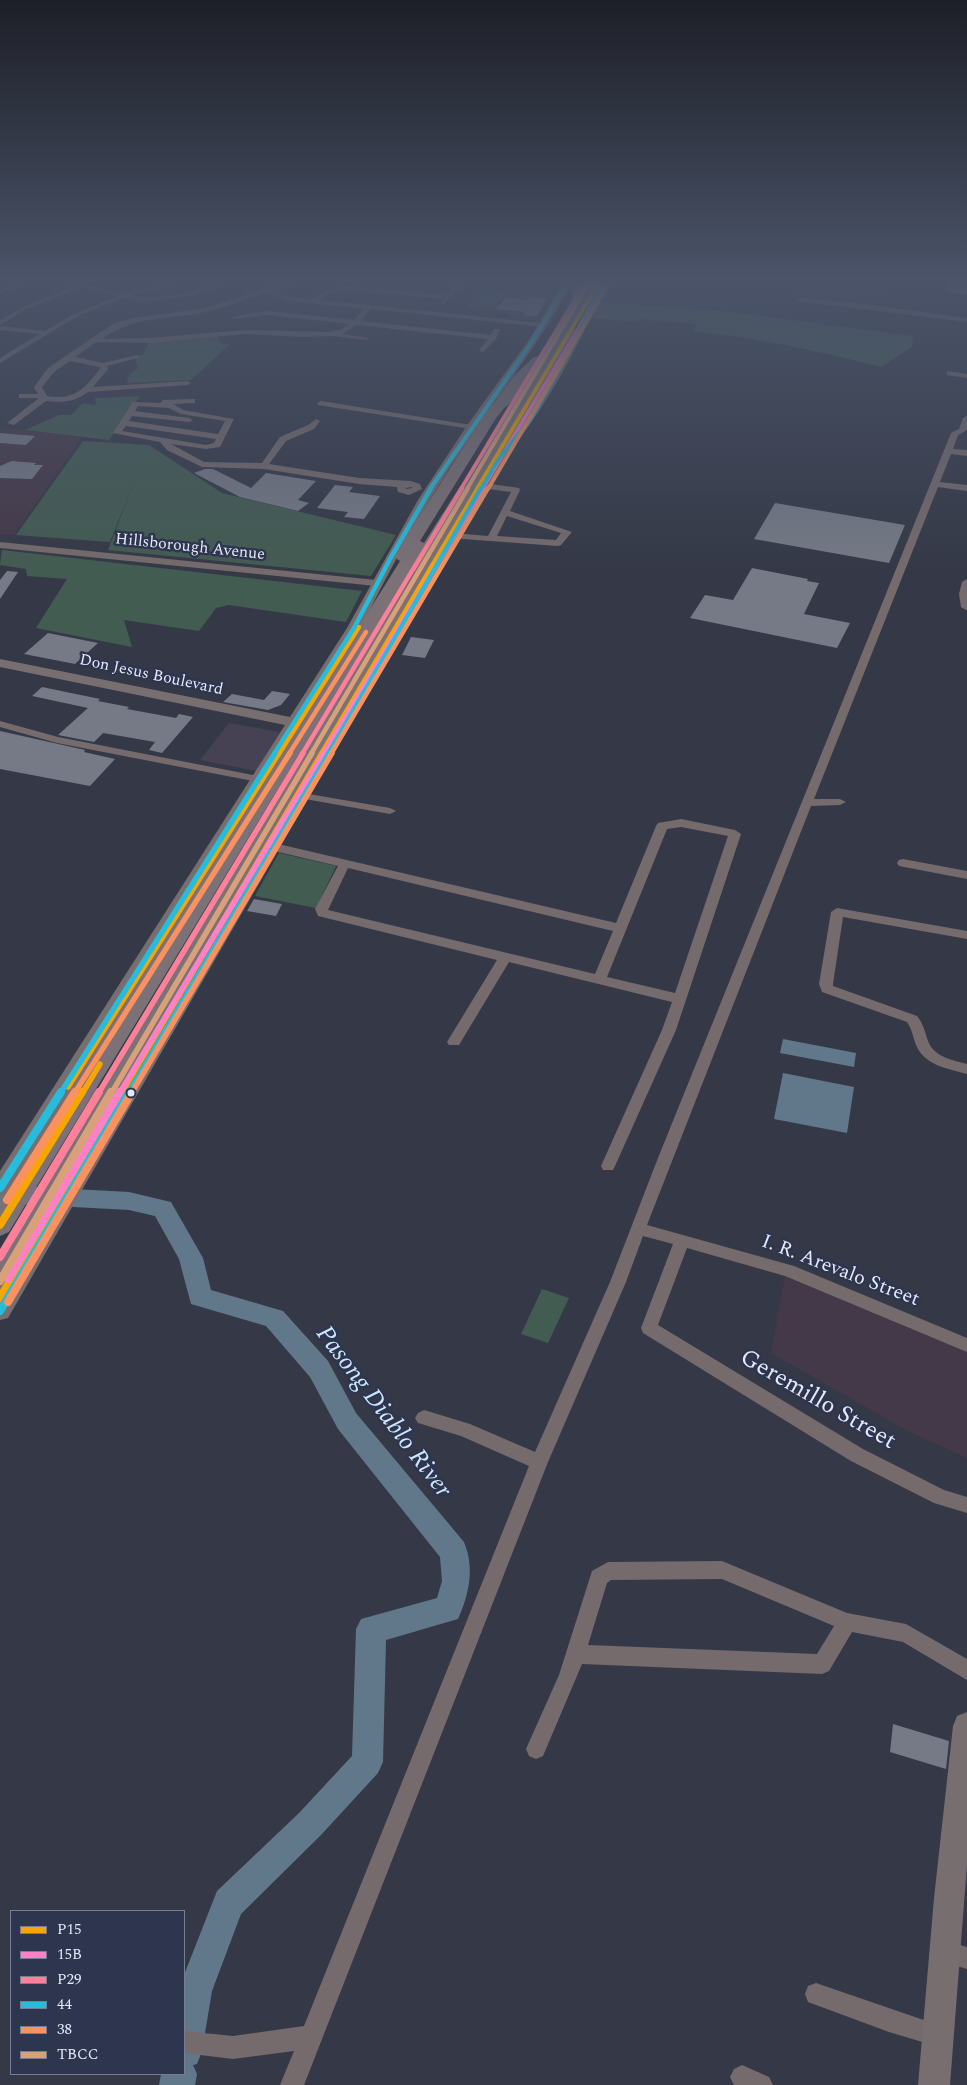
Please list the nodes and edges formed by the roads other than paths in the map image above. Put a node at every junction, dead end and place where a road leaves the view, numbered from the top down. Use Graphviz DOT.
graph roads {
  1 [pos="43,378"];
  2 [pos="96,378"];
  3 [pos="505,378"];
  4 [pos="521,378"];
  5 [pos="522,378"];
  6 [pos="528,378"];
  7 [pos="531,378"];
  8 [pos="544,378"];
  9 [pos="546,378"];
  10 [pos="550,378"];
  11 [pos="184,383"];
  12 [pos="87,390"];
  13 [pos="22,396"];
  14 [pos="42,397"];
  15 [pos="62,400"];
  16 [pos="192,401"];
  17 [pos="321,403"];
  18 [pos="173,404"];
  19 [pos="60,410"];
  20 [pos="130,413"];
  21 [pos="967,418"];
  22 [pos="316,421"];
  23 [pos="11,423"];
  24 [pos="124,423"];
  25 [pos="227,426"];
  26 [pos="471,427"];
  27 [pos="221,437"];
  28 [pos="162,440"];
  29 [pos="182,444"];
  30 [pos="170,448"];
  31 [pos="948,451"];
  32 [pos="967,453"];
  33 [pos="264,466"];
  34 [pos="936,484"];
  35 [pos="484,486"];
  36 [pos="967,488"];
  37 [pos="424,490"];
  38 [pos="505,512"];
  39 [pos="453,536"];
  40 [pos="491,539"];
  41 [pos="0,545"];
  42 [pos="967,582"];
  43 [pos="376,583"];
  44 [pos="966,607"];
  45 [pos="0,663"];
  46 [pos="0,671"];
  47 [pos="116,690"];
  48 [pos="0,724"];
  49 [pos="292,726"];
  50 [pos="258,779"];
  51 [pos="303,796"];
  52 [pos="840,802"];
  53 [pos="808,803"];
  54 [pos="390,811"];
  55 [pos="274,847"];
  56 [pos="345,863"];
  57 [pos="903,864"];
  58 [pos="967,874"];
  59 [pos="619,928"];
  60 [pos="967,935"];
  61 [pos="506,956"];
  62 [pos="599,981"];
  63 [pos="679,999"];
  64 [pos="454,1042"];
  65 [pos="967,1069"];
  66 [pos="608,1166"];
  67 [pos="29,1194"];
  68 [pos="0,1225"];
  69 [pos="638,1228"];
  70 [pos="0,1236"];
  71 [pos="682,1242"];
  72 [pos="0,1253"];
  73 [pos="0,1274"];
  74 [pos="0,1298"];
  75 [pos="0,1311"];
  76 [pos="967,1345"];
  77 [pos="424,1418"];
  78 [pos="538,1462"];
  79 [pos="967,1505"];
  80 [pos="847,1622"];
  81 [pos="576,1654"];
  82 [pos="967,1670"];
  83 [pos="967,1726"];
  84 [pos="536,1749"];
  85 [pos="956,1955"];
  86 [pos="816,1994"];
  87 [pos="312,2036"];
  88 [pos="939,2036"];
  89 [pos="186,2042"];
  90 [pos="292,2085"];
  91 [pos="934,2085"];
  1 -- 14 [label="street"];
  2 -- 12 [label="street"];
  3 -- 26 [label="main road"];
  4 -- 67 [label="highway, bridge"];
  5 -- 67 [label="highway"];
  6 -- 70 [label="highway, bridge"];
  7 -- 72 [label="highway"];
  8 -- 67 [label="highway"];
  9 -- 74 [label="highway, bridge"];
  10 -- 35 [label="main road"];
  11 -- 12 [label="street"];
  12 -- 15 [label="street"];
  13 -- 14 [label="street"];
  14 -- 15 [label="street"];
  14 -- 23 [label="street"];
  15 -- 19 [label="street"];
  16 -- 18 [label="street"];
  17 -- 26 [label="street"];
  18 -- 20 [label="street"];
  18 -- 25 [label="street"];
  20 -- 24 [label="street"];
  20 -- 25 [label="street"];
  21 -- 31 [label="street"];
  22 -- 33 [label="street"];
  24 -- 27 [label="street"];
  24 -- 28 [label="street"];
  25 -- 27 [label="street"];
  26 -- 37 [label="main road"];
  27 -- 29 [label="street"];
  28 -- 29 [label="street"];
  28 -- 30 [label="street"];
  29 -- 30 [label="street"];
  30 -- 33 [label="street"];
  31 -- 32 [label="street"];
  31 -- 34 [label="street"];
  33 -- 37 [label="street"];
  34 -- 36 [label="street"];
  34 -- 53 [label="street"];
  35 -- 38 [label="street"];
  35 -- 39 [label="main road"];
  37 -- 43 [label="main road"];
  38 -- 40 [label="street"];
  38 -- 40 [label="street"];
  39 -- 40 [label="street"];
  39 -- 51 [label="main road"];
  41 -- 43 [label="street, Hillsborough Avenue"];
  42 -- 44 [label="street"];
  43 -- 49 [label="main road"];
  45 -- 47 [label="main road, Don Jesus Boulevard"];
  46 -- 47 [label="main road, Don Jesus Boulevard"];
  47 -- 49 [label="main road, Don Jesus Boulevard"];
  48 -- 50 [label="street"];
  49 -- 50 [label="main road"];
  50 -- 67 [label="main road"];
  51 -- 54 [label="street"];
  51 -- 55 [label="main road"];
  52 -- 53 [label="street"];
  53 -- 69 [label="street"];
  55 -- 56 [label="street"];
  55 -- 67 [label="main road"];
  56 -- 59 [label="street"];
  56 -- 61 [label="street"];
  57 -- 58 [label="street"];
  59 -- 62 [label="street"];
  59 -- 63 [label="street"];
  60 -- 65 [label="street"];
  61 -- 62 [label="street"];
  61 -- 64 [label="street"];
  62 -- 63 [label="street"];
  63 -- 66 [label="street"];
  67 -- 68 [label="highway"];
  67 -- 73 [label="highway"];
  67 -- 75 [label="main road"];
  69 -- 71 [label="street, I. R. Arevalo Street"];
  69 -- 78 [label="street"];
  71 -- 76 [label="street, I. R. Arevalo Street"];
  71 -- 79 [label="street, Geremillo Street"];
  77 -- 78 [label="street"];
  78 -- 87 [label="street"];
  80 -- 81 [label="street"];
  80 -- 81 [label="street"];
  80 -- 82 [label="street"];
  81 -- 84 [label="street"];
  83 -- 85 [label="main road"];
  85 -- 88 [label="main road"];
  86 -- 88 [label="street"];
  87 -- 89 [label="street"];
  87 -- 90 [label="street"];
  88 -- 91 [label="main road"];
}
